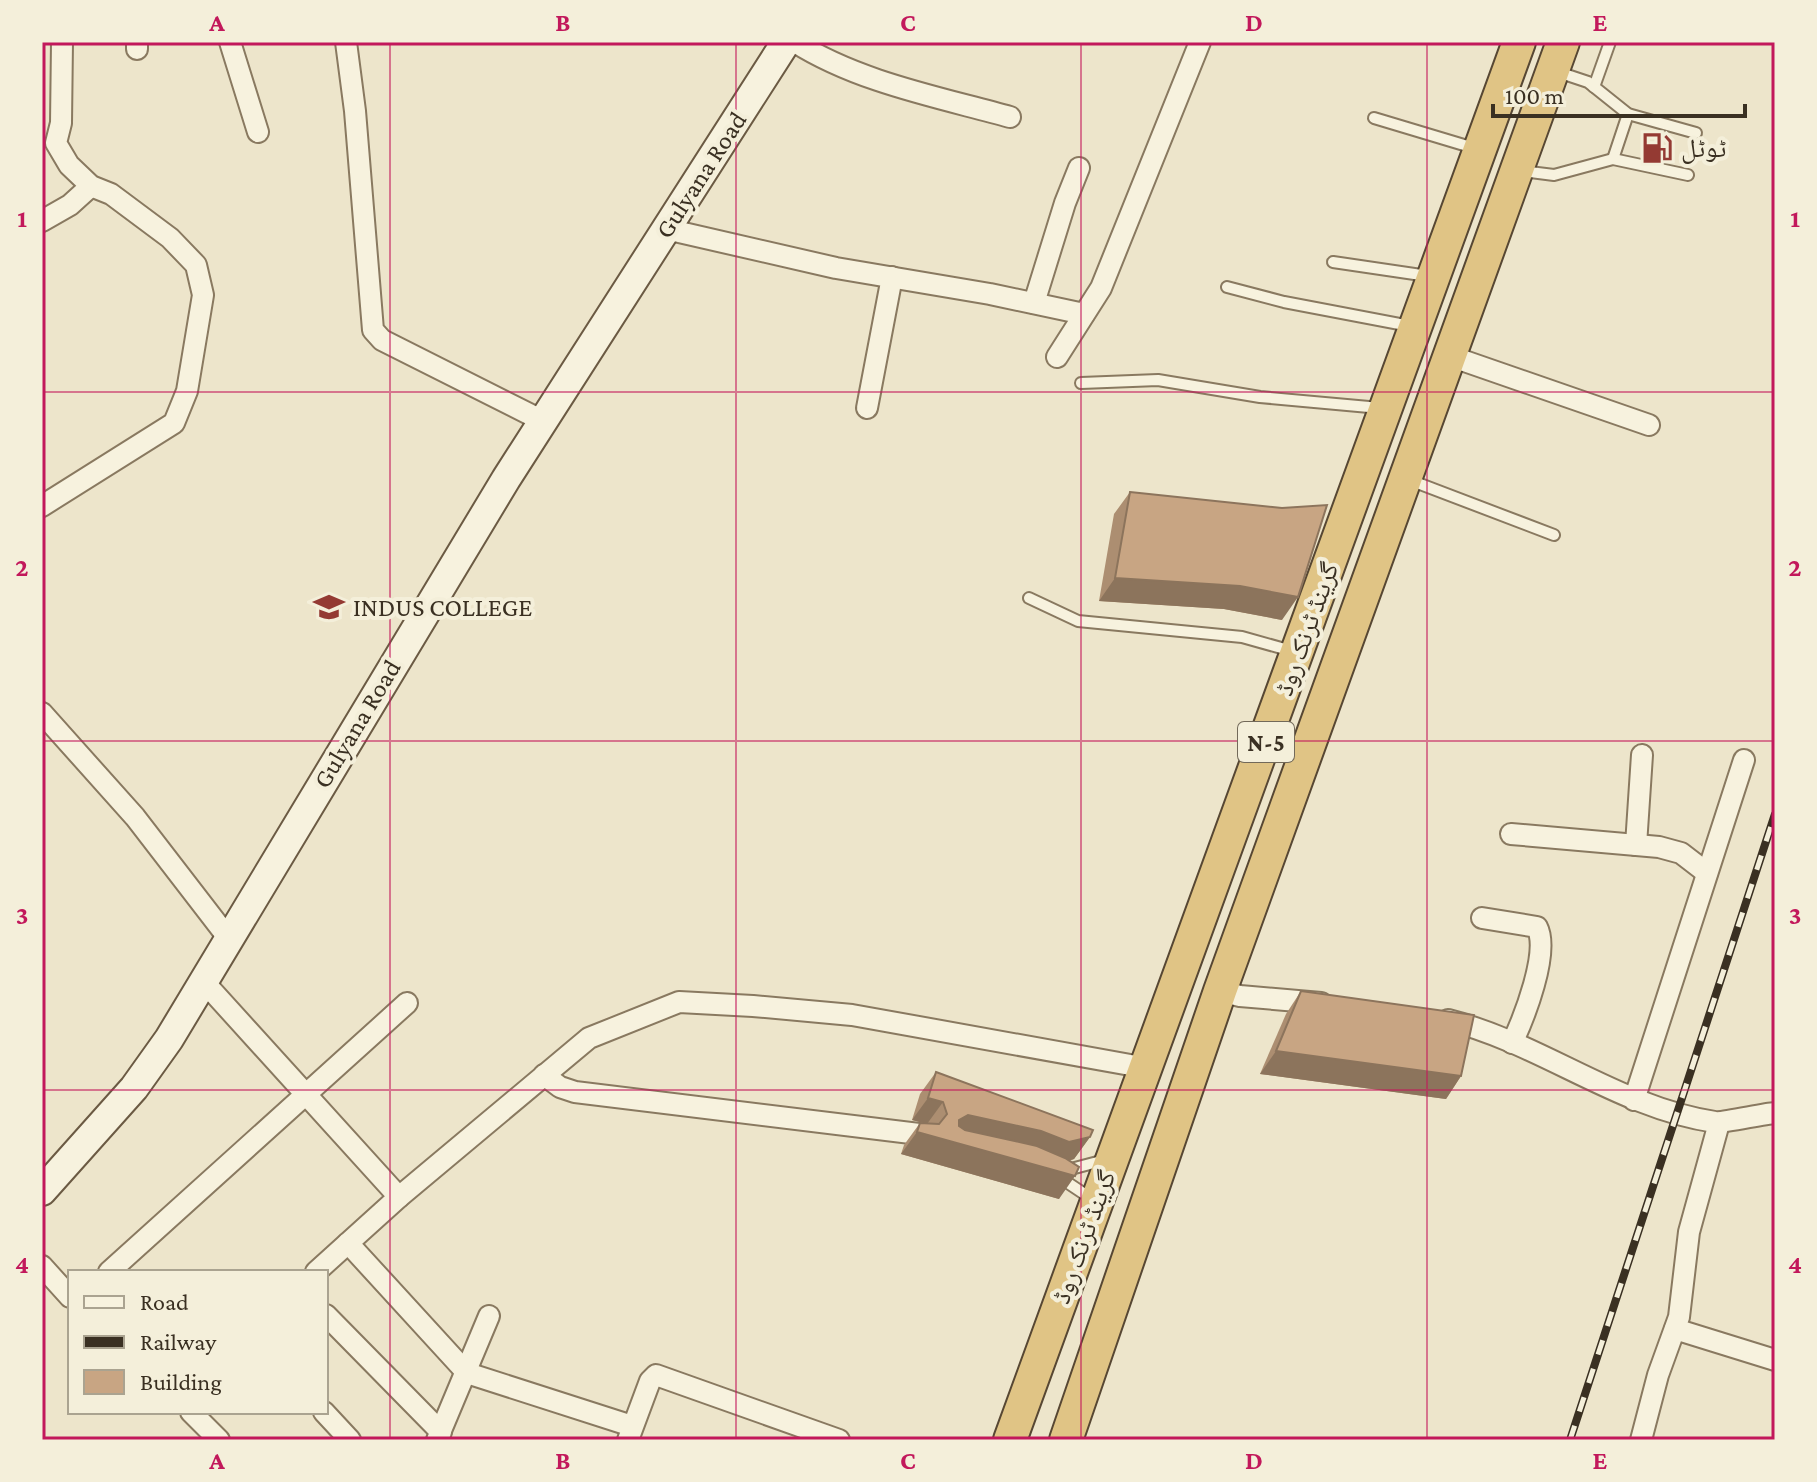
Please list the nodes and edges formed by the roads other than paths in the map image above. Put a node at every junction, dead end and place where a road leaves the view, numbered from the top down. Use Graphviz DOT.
graph roads {
  1 [pos="62,42"];
  2 [pos="230,42"];
  3 [pos="346,42"];
  4 [pos="786,42"];
  5 [pos="795,42"];
  6 [pos="1519,42"];
  7 [pos="1610,42"];
  8 [pos="1193,44"];
  9 [pos="1554,51"];
  10 [pos="1594,87"];
  11 [pos="1628,114"];
  12 [pos="1010,117"];
  13 [pos="1374,118"];
  14 [pos="258,132"];
  15 [pos="1696,133"];
  16 [pos="1480,150"];
  17 [pos="1613,159"];
  18 [pos="1079,168"];
  19 [pos="1517,170"];
  20 [pos="1688,175"];
  21 [pos="91,186"];
  22 [pos="42,221"];
  23 [pos="666,229"];
  24 [pos="1333,262"];
  25 [pos="892,277"];
  26 [pos="1434,277"];
  27 [pos="1227,287"];
  28 [pos="1034,303"];
  29 [pos="1084,314"];
  30 [pos="1416,327"];
  31 [pos="1450,356"];
  32 [pos="1057,357"];
  33 [pos="1081,383"];
  34 [pos="867,408"];
  35 [pos="1386,409"];
  36 [pos="543,421"];
  37 [pos="1649,425"];
  38 [pos="1405,479"];
  39 [pos="42,506"];
  40 [pos="1554,535"];
  41 [pos="1029,598"];
  42 [pos="1298,652"];
  43 [pos="42,713"];
  44 [pos="1642,755"];
  45 [pos="1744,760"];
  46 [pos="1511,834"];
  47 [pos="1636,845"];
  48 [pos="1707,873"];
  49 [pos="1482,918"];
  50 [pos="229,939"];
  51 [pos="1180,978"];
  52 [pos="204,982"];
  53 [pos="1220,991"];
  54 [pos="407,1003"];
  55 [pos="1347,1007"];
  56 [pos="1435,1019"];
  57 [pos="1512,1043"];
  58 [pos="1147,1068"];
  59 [pos="544,1075"];
  60 [pos="306,1095"];
  61 [pos="1634,1100"];
  62 [pos="1775,1113"];
  63 [pos="1719,1123"];
  64 [pos="919,1134"];
  65 [pos="1114,1157"];
  66 [pos="42,1191"];
  67 [pos="399,1197"];
  68 [pos="1097,1203"];
  69 [pos="348,1243"];
  70 [pos="42,1266"];
  71 [pos="111,1270"];
  72 [pos="318,1270"];
  73 [pos="68,1295"];
  74 [pos="489,1316"];
  75 [pos="328,1317"];
  76 [pos="1675,1329"];
  77 [pos="1775,1360"];
  78 [pos="467,1373"];
  79 [pos="193,1414"];
  80 [pos="326,1414"];
  81 [pos="630,1433"];
  82 [pos="439,1436"];
  83 [pos="219,1440"];
  84 [pos="350,1440"];
  85 [pos="839,1440"];
  86 [pos="1010,1440"];
  87 [pos="1066,1440"];
  88 [pos="1641,1440"];
  1 -- 21 [label="street"];
  2 -- 14 [label="street"];
  3 -- 36 [label="street"];
  4 -- 23 [label="main road, Gulyana Road"];
  5 -- 12 [label="street"];
  6 -- 16 [label="highway, گرینڈ ٹرنک روڈ / N-5"];
  7 -- 10 [label="lane"];
  8 -- 29 [label="street"];
  9 -- 10 [label="lane"];
  9 -- 19 [label="highway, گرینڈ ٹرنک روڈ / N-5"];
  10 -- 11 [label="lane"];
  11 -- 15 [label="lane"];
  11 -- 17 [label="lane"];
  13 -- 16 [label="lane"];
  16 -- 26 [label="highway, گرینڈ ٹرنک روڈ / N-5"];
  17 -- 19 [label="lane"];
  17 -- 20 [label="lane"];
  18 -- 28 [label="street"];
  19 -- 31 [label="highway, گرینڈ ٹرنک روڈ / N-5"];
  21 -- 22 [label="street"];
  21 -- 39 [label="street"];
  23 -- 25 [label="street"];
  23 -- 36 [label="main road, Gulyana Road"];
  24 -- 26 [label="lane"];
  25 -- 28 [label="street"];
  25 -- 34 [label="street"];
  26 -- 30 [label="highway, گرینڈ ٹرنک روڈ / N-5"];
  27 -- 30 [label="lane"];
  28 -- 29 [label="street"];
  29 -- 32 [label="street"];
  30 -- 35 [label="highway, گرینڈ ٹرنک روڈ / N-5"];
  31 -- 37 [label="street"];
  31 -- 38 [label="highway, گرینڈ ٹرنک روڈ / N-5"];
  33 -- 35 [label="lane"];
  35 -- 42 [label="highway, گرینڈ ٹرنک روڈ / N-5"];
  36 -- 50 [label="main road, Gulyana Road"];
  38 -- 40 [label="lane"];
  38 -- 53 [label="highway, گرینڈ ٹرنک روڈ / N-5"];
  41 -- 42 [label="lane"];
  42 -- 51 [label="highway, گرینڈ ٹرنک روڈ / N-5"];
  43 -- 50 [label="street"];
  44 -- 47 [label="street"];
  45 -- 48 [label="street"];
  46 -- 47 [label="street"];
  47 -- 48 [label="street"];
  48 -- 61 [label="street"];
  49 -- 57 [label="street"];
  50 -- 52 [label="main road, Gulyana Road"];
  51 -- 53 [label="highway"];
  51 -- 58 [label="highway, گرینڈ ٹرنک روڈ / N-5"];
  52 -- 60 [label="street"];
  52 -- 66 [label="main road, Gulyana Road"];
  53 -- 55 [label="street"];
  53 -- 87 [label="highway, گرینڈ ٹرنک روڈ / N-5"];
  54 -- 60 [label="street"];
  56 -- 57 [label="street"];
  57 -- 61 [label="street"];
  58 -- 59 [label="street"];
  58 -- 65 [label="highway, گرینڈ ٹرنک روڈ / N-5"];
  59 -- 64 [label="street"];
  59 -- 67 [label="street"];
  60 -- 67 [label="street"];
  60 -- 71 [label="street"];
  61 -- 63 [label="street"];
  62 -- 63 [label="street"];
  63 -- 76 [label="street"];
  65 -- 68 [label="highway, گرینڈ ٹرنک روڈ / N-5"];
  65 -- 68 [label="lane"];
  67 -- 69 [label="street"];
  68 -- 86 [label="highway, گرینڈ ٹرنک روڈ / N-5"];
  69 -- 72 [label="street"];
  69 -- 78 [label="street"];
  70 -- 73 [label="street"];
  74 -- 78 [label="street"];
  75 -- 82 [label="street"];
  76 -- 77 [label="street"];
  76 -- 88 [label="street"];
  78 -- 81 [label="street"];
  78 -- 82 [label="street"];
  79 -- 83 [label="street"];
  80 -- 84 [label="street"];
  81 -- 85 [label="street"];
}
